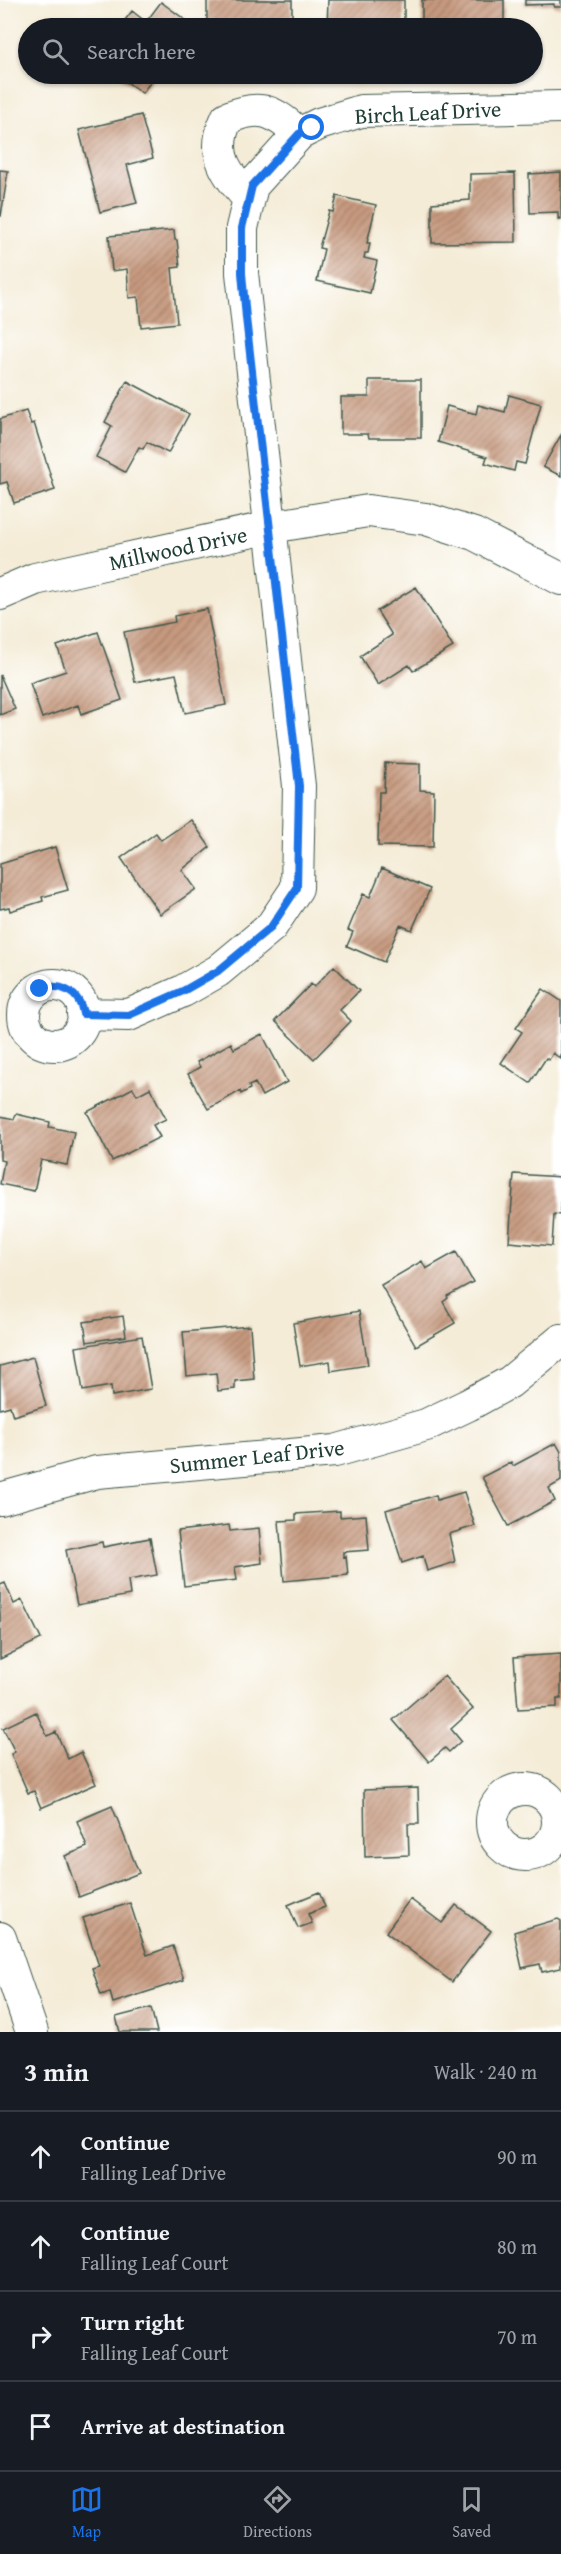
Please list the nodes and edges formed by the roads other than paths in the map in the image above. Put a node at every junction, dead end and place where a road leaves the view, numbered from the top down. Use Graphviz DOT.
graph roads {
  1 [pos="561,106"];
  2 [pos="299,134"];
  3 [pos="249,199"];
  4 [pos="271,527"];
  5 [pos="561,579"];
  6 [pos="0,594"];
  7 [pos="83,1014"];
  8 [pos="561,1340"];
  9 [pos="0,1499"];
  10 [pos="0,1938"];
  11 [pos="32,2032"];
  1 -- 2 [label="street, Birch Leaf Drive"];
  2 -- 3 [label="street"];
  2 -- 3 [label="street"];
  3 -- 4 [label="street"];
  4 -- 5 [label="street, Millwood Drive"];
  4 -- 6 [label="street, Millwood Drive"];
  4 -- 7 [label="street"];
  8 -- 9 [label="street, Summer Leaf Drive"];
  10 -- 11 [label="street"];
}
